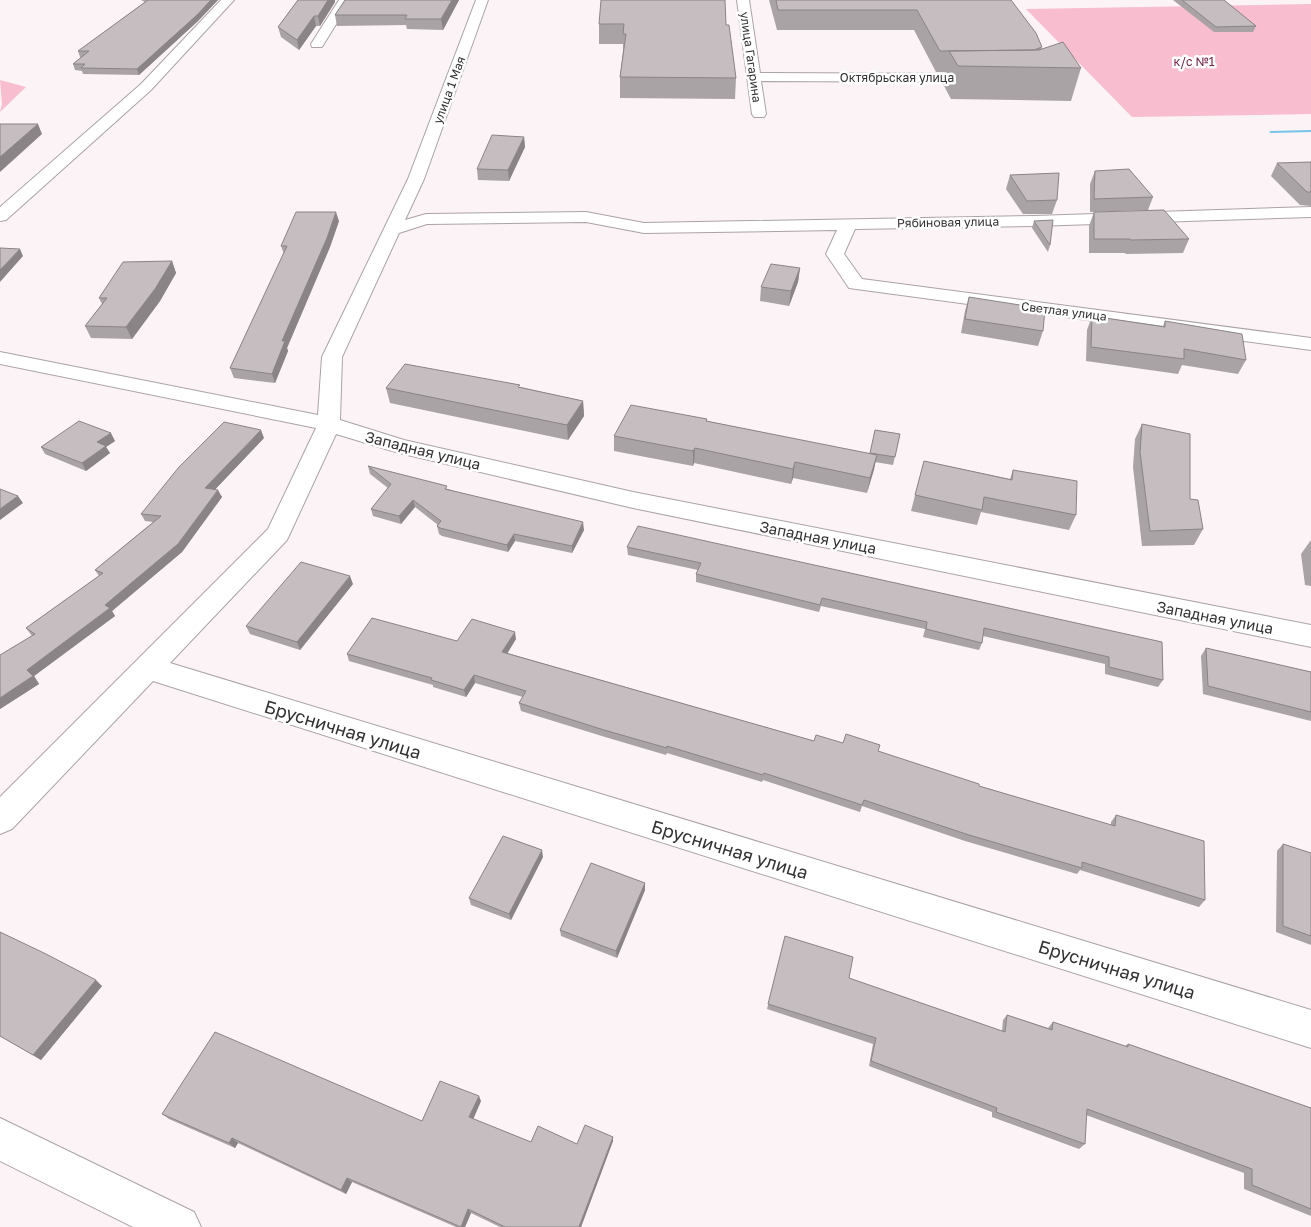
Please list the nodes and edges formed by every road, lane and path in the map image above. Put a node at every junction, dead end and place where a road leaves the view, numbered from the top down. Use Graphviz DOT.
graph roads {
  1 [pos="228,0"];
  2 [pos="345,0"];
  3 [pos="482,0"];
  4 [pos="744,0"];
  5 [pos="317,44"];
  6 [pos="753,77"];
  7 [pos="1000,77"];
  8 [pos="759,114"];
  9 [pos="1311,212"];
  10 [pos="0,216"];
  11 [pos="849,224"];
  12 [pos="394,229"];
  13 [pos="1311,344"];
  14 [pos="0,358"];
  15 [pos="329,424"];
  16 [pos="1311,636"];
  17 [pos="148,668"];
  18 [pos="0,818"];
  19 [pos="1311,1029"];
  20 [pos="0,1139"];
  21 [pos="179,1227"];
  1 -- 10 [label="street"];
  2 -- 5 [label="street"];
  3 -- 12 [label="street, улица 1 Мая"];
  4 -- 6 [label="street, улица Гагарина"];
  6 -- 7 [label="street, Октябрьская улица"];
  6 -- 8 [label="street, улица Гагарина"];
  9 -- 11 [label="street, Рябиновая улица"];
  11 -- 12 [label="street, Рябиновая улица"];
  11 -- 13 [label="street, Светлая улица"];
  12 -- 15 [label="street, улица 1 Мая"];
  14 -- 15 [label="street, Западная улица"];
  15 -- 16 [label="street, Западная улица"];
  15 -- 17 [label="street"];
  17 -- 18 [label="street"];
  17 -- 19 [label="street, Брусничная улица"];
  20 -- 21 [label="street"];
}
